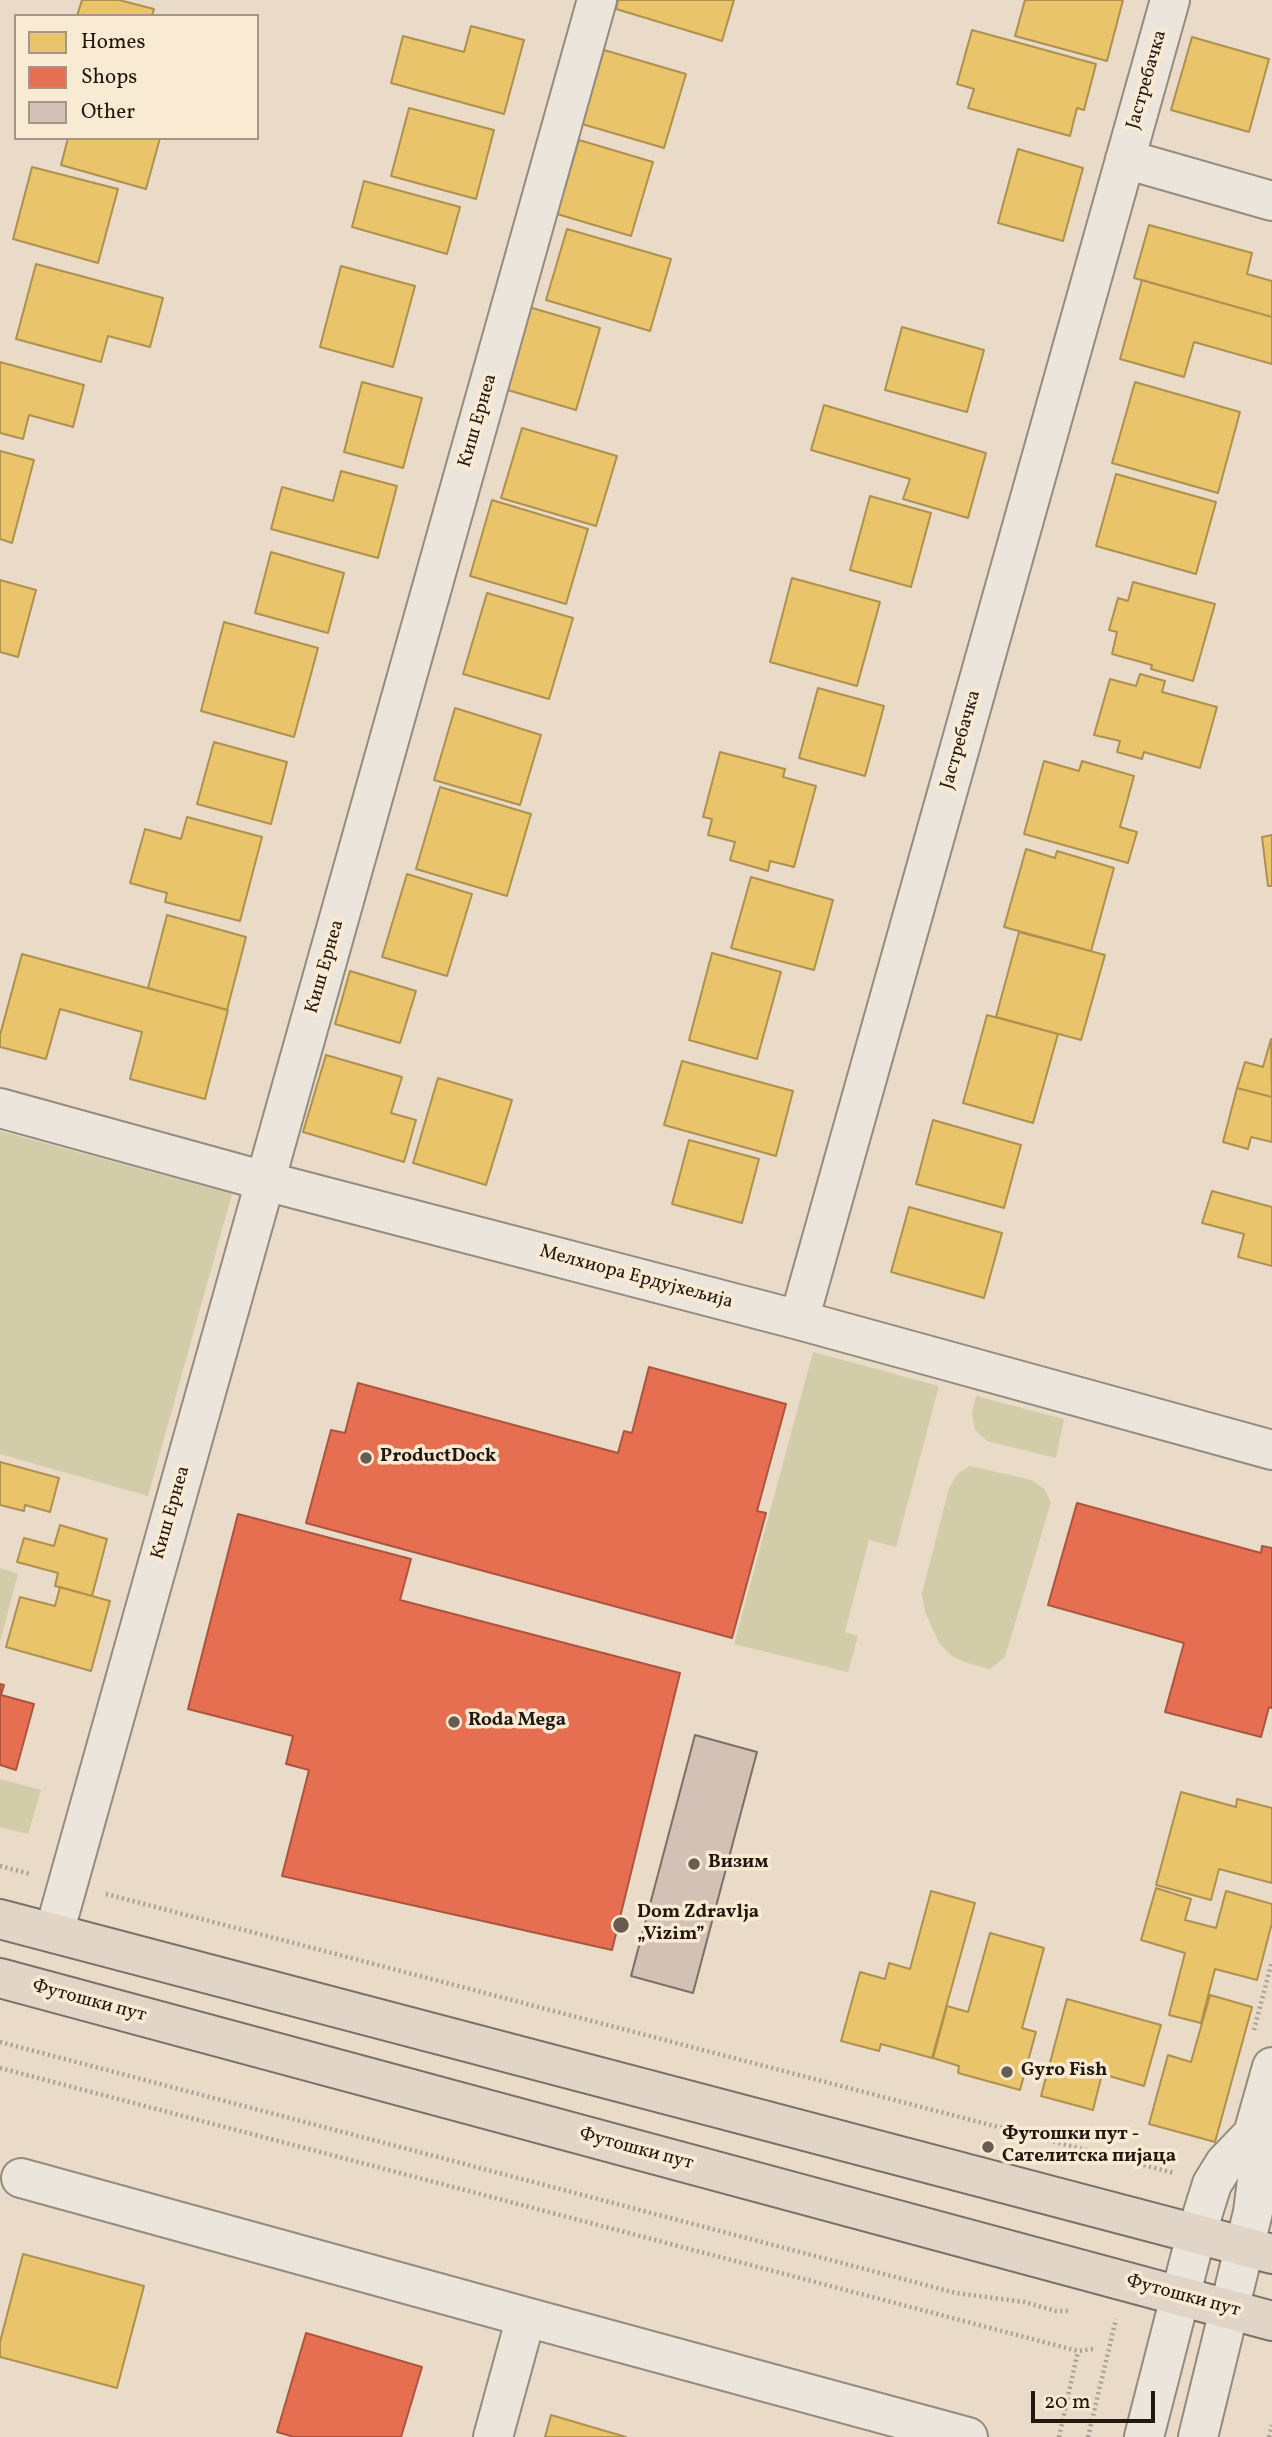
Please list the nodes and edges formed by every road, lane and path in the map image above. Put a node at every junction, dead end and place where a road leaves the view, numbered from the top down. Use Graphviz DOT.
graph roads {
  1 [pos="597,0"];
  2 [pos="1170,0"];
  3 [pos="1125,159"];
  4 [pos="1272,201"];
  5 [pos="0,1108"];
  6 [pos="265,1181"];
  7 [pos="799,1320"];
  8 [pos="1272,1450"];
  9 [pos="0,1866"];
  10 [pos="68,1884"];
  11 [pos="0,1919"];
  12 [pos="54,1933"];
  13 [pos="0,1978"];
  14 [pos="0,2042"];
  15 [pos="1272,2067"];
  16 [pos="0,2068"];
  17 [pos="1253,2134"];
  18 [pos="1182,2176"];
  19 [pos="20,2178"];
  20 [pos="1196,2235"];
  21 [pos="1259,2251"];
  22 [pos="1230,2310"];
  23 [pos="1079,2311"];
  24 [pos="1110,2312"];
  25 [pos="1176,2313"];
  26 [pos="1117,2314"];
  27 [pos="526,2317"];
  28 [pos="1272,2321"];
  29 [pos="1093,2349"];
  30 [pos="1078,2351"];
  31 [pos="1272,2425"];
  32 [pos="887,2427"];
  33 [pos="493,2437"];
  34 [pos="968,2437"];
  35 [pos="1059,2437"];
  36 [pos="1088,2437"];
  37 [pos="1144,2437"];
  38 [pos="1198,2437"];
  39 [pos="1269,2437"];
  1 -- 6 [label="street, Киш Ернеа"];
  2 -- 3 [label="street, Јастребачка"];
  3 -- 4 [label="street"];
  3 -- 7 [label="street, Јастребачка"];
  5 -- 6 [label="street, Мелхиора Ердујхељија"];
  6 -- 7 [label="street, Мелхиора Ердујхељија"];
  6 -- 10 [label="street, Киш Ернеа"];
  7 -- 8 [label="street, Мелхиора Ердујхељија"];
  9 -- 10 [label="path"];
  10 -- 12 [label="street, Киш Ернеа"];
  10 -- 18 [label="path"];
  11 -- 12 [label="main road"];
  12 -- 20 [label="main road"];
  13 -- 25 [label="main road, Футошки пут"];
  14 -- 23 [label="path"];
  15 -- 17 [label="street"];
  16 -- 30 [label="path"];
  17 -- 20 [label="street"];
  17 -- 21 [label="street"];
  19 -- 27 [label="street"];
  20 -- 21 [label="main road"];
  20 -- 25 [label="street"];
  21 -- 22 [label="street"];
  22 -- 25 [label="main road, Футошки пут"];
  22 -- 28 [label="main road, Футошки пут"];
  22 -- 38 [label="street"];
  24 -- 26 [label="path"];
  25 -- 26 [label="path"];
  25 -- 37 [label="street"];
  26 -- 36 [label="path"];
  27 -- 32 [label="street"];
  27 -- 33 [label="street"];
  29 -- 30 [label="path"];
  30 -- 35 [label="path"];
  31 -- 39 [label="path"];
  32 -- 34 [label="street"];
}
